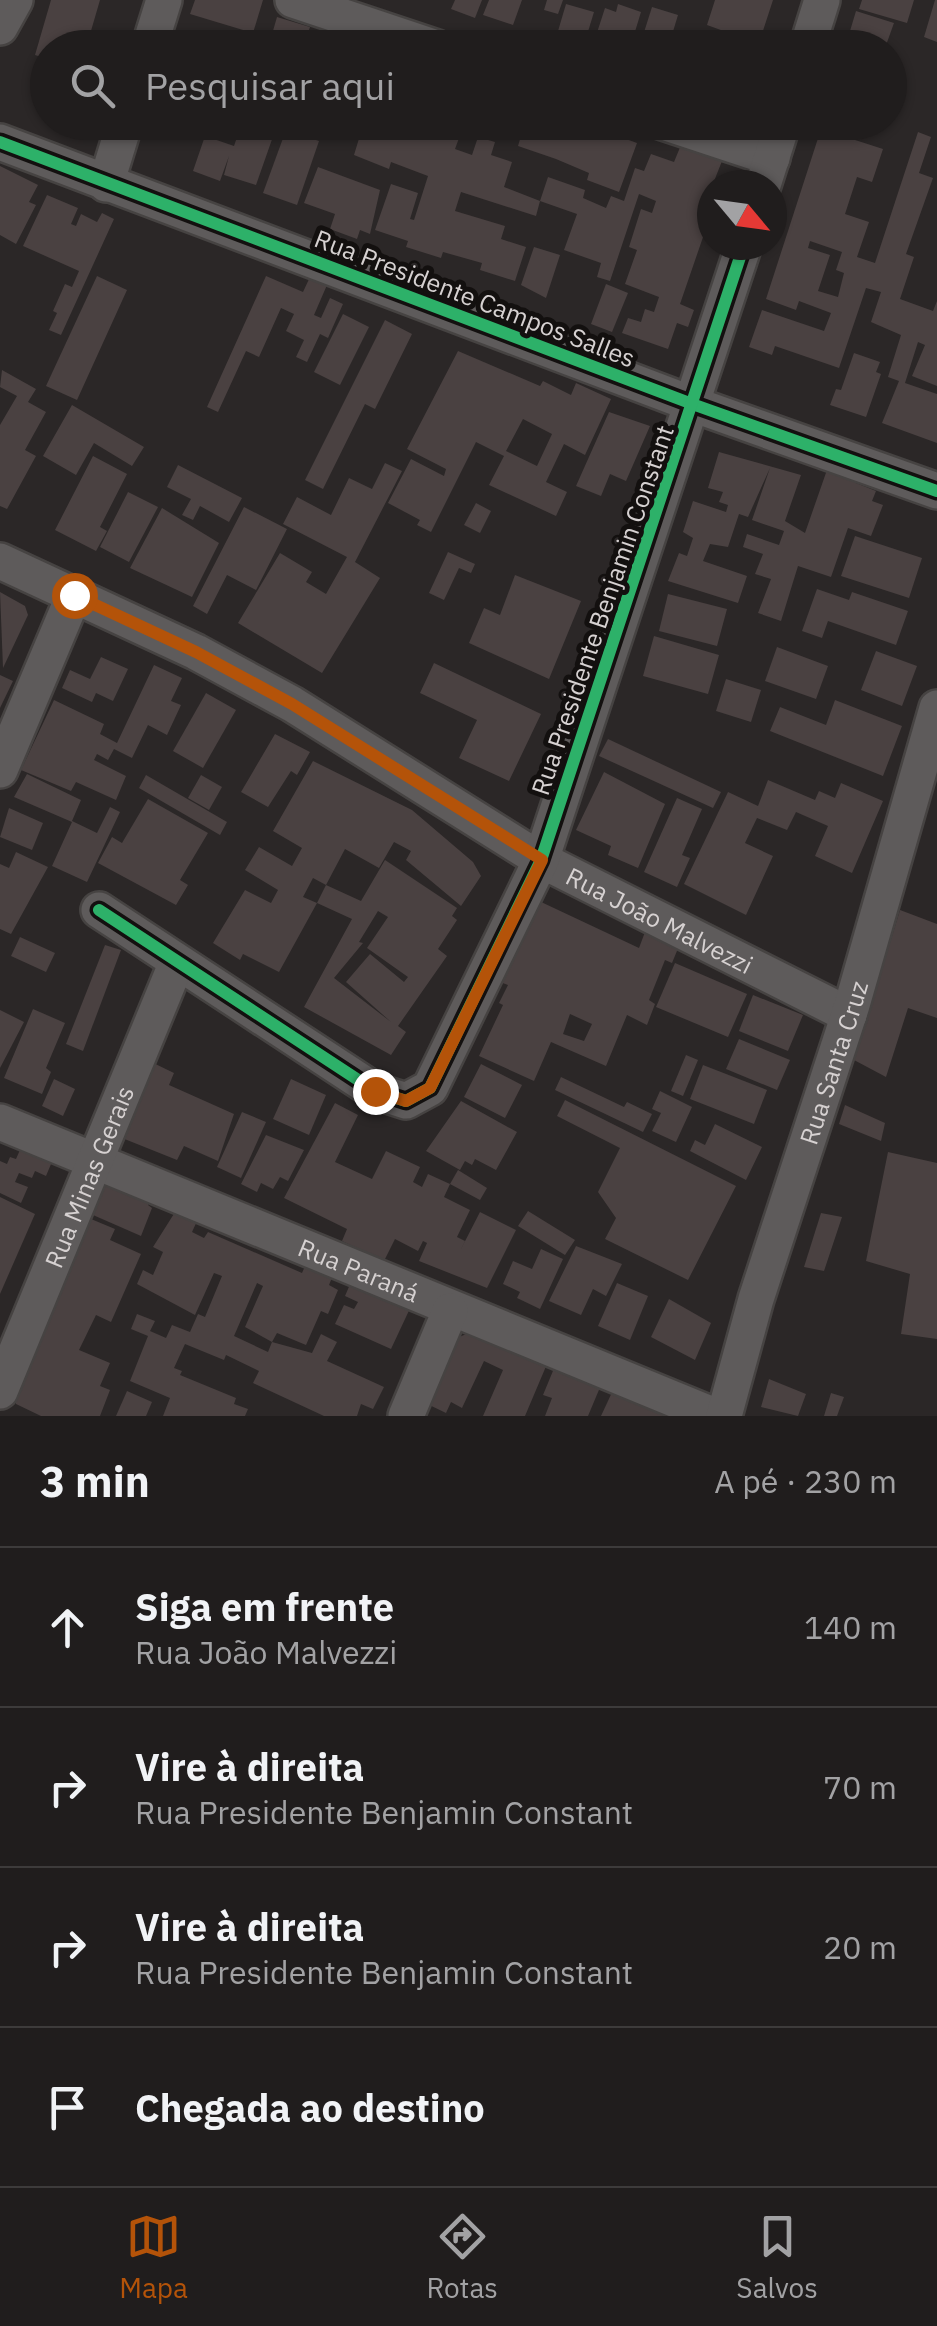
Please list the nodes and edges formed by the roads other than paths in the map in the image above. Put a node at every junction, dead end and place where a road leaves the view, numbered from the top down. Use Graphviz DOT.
graph roads {
  1 [pos="14,0"];
  2 [pos="164,0"];
  3 [pos="293,0"];
  4 [pos="822,0"];
  5 [pos="0,27"];
  6 [pos="155,30"];
  7 [pos="382,30"];
  8 [pos="813,30"];
  9 [pos="119,140"];
  10 [pos="700,140"];
  11 [pos="777,140"];
  12 [pos="0,142"];
  13 [pos="763,170"];
  14 [pos="768,170"];
  15 [pos="106,184"];
  16 [pos="739,260"];
  17 [pos="694,405"];
  18 [pos="937,491"];
  19 [pos="0,560"];
  20 [pos="74,595"];
  21 [pos="937,708"];
  22 [pos="0,770"];
  23 [pos="542,860"];
  24 [pos="99,910"];
  25 [pos="177,962"];
  26 [pos="849,1015"];
  27 [pos="0,1122"];
  28 [pos="91,1162"];
  29 [pos="450,1311"];
  30 [pos="0,1391"];
  31 [pos="406,1416"];
  32 [pos="716,1416"];
  33 [pos="724,1416"];
  1 -- 5 [label="street"];
  2 -- 6 [label="street"];
  3 -- 7 [label="street"];
  4 -- 8 [label="street"];
  9 -- 15 [label="street"];
  10 -- 13 [label="street"];
  11 -- 14 [label="street"];
  12 -- 15 [label="street, Rua Presidente Campos Salles"];
  15 -- 17 [label="street, Rua Presidente Campos Salles"];
  16 -- 17 [label="street, Rua Presidente Benjamin Constant"];
  17 -- 18 [label="street, Rua Presidente Campos Salles"];
  17 -- 23 [label="street, Rua Presidente Benjamin Constant"];
  19 -- 20 [label="street, Rua João Malvezzi"];
  20 -- 22 [label="street"];
  20 -- 23 [label="street, Rua João Malvezzi"];
  21 -- 26 [label="street, Rua Santa Cruz"];
  23 -- 25 [label="street, Rua Presidente Benjamin Constant"];
  23 -- 26 [label="street, Rua João Malvezzi"];
  24 -- 25 [label="street"];
  25 -- 28 [label="street, Rua Minas Gerais"];
  26 -- 33 [label="street, Rua Santa Cruz"];
  27 -- 28 [label="street, Rua Paraná"];
  28 -- 29 [label="street, Rua Paraná"];
  28 -- 30 [label="street, Rua Minas Gerais"];
  29 -- 31 [label="street"];
  29 -- 32 [label="street, Rua Paraná"];
}
